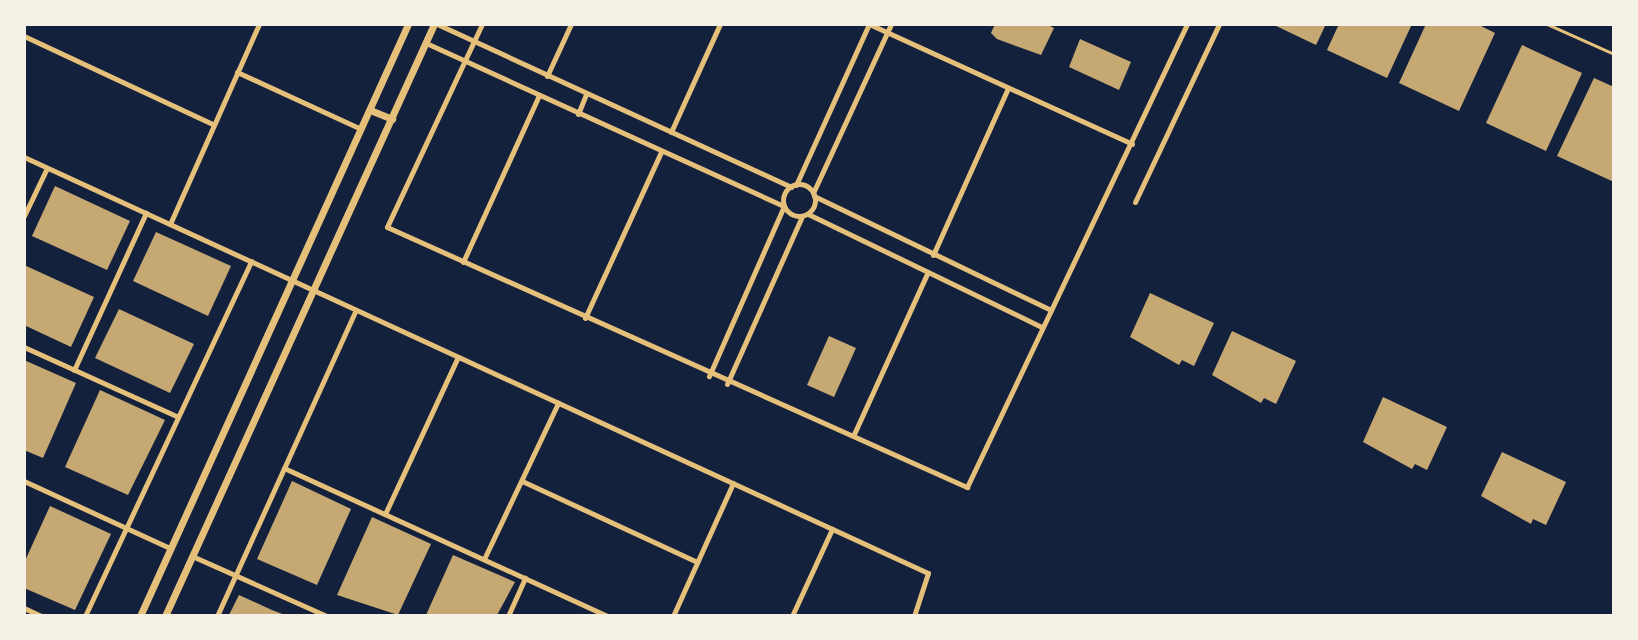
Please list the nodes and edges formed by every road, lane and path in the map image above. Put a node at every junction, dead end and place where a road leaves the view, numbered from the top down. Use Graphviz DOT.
graph roads {
  1 [pos="408,24"];
  2 [pos="436,24"];
  3 [pos="482,24"];
  4 [pos="570,24"];
  5 [pos="720,24"];
  6 [pos="869,24"];
  7 [pos="891,24"];
  8 [pos="1187,24"];
  9 [pos="1219,24"];
  10 [pos="1547,24"];
  11 [pos="256,25"];
  12 [pos="887,33"];
  13 [pos="24,36"];
  14 [pos="474,42"];
  15 [pos="426,43"];
  16 [pos="1614,54"];
  17 [pos="465,61"];
  18 [pos="237,72"];
  19 [pos="547,76"];
  20 [pos="1008,88"];
  21 [pos="586,94"];
  22 [pos="538,95"];
  23 [pos="370,110"];
  24 [pos="578,114"];
  25 [pos="392,119"];
  26 [pos="213,124"];
  27 [pos="361,129"];
  28 [pos="671,132"];
  29 [pos="1132,144"];
  30 [pos="661,152"];
  31 [pos="24,157"];
  32 [pos="47,168"];
  33 [pos="793,186"];
  34 [pos="813,194"];
  35 [pos="1135,202"];
  36 [pos="784,206"];
  37 [pos="146,213"];
  38 [pos="805,215"];
  39 [pos="24,216"];
  40 [pos="170,224"];
  41 [pos="933,255"];
  42 [pos="251,261"];
  43 [pos="463,262"];
  44 [pos="927,274"];
  45 [pos="292,280"];
  46 [pos="312,290"];
  47 [pos="356,310"];
  48 [pos="1051,310"];
  49 [pos="584,318"];
  50 [pos="1042,327"];
  51 [pos="24,347"];
  52 [pos="458,357"];
  53 [pos="74,370"];
  54 [pos="709,376"];
  55 [pos="727,384"];
  56 [pos="558,403"];
  57 [pos="178,417"];
  58 [pos="854,434"];
  59 [pos="284,468"];
  60 [pos="24,481"];
  61 [pos="522,481"];
  62 [pos="733,484"];
  63 [pos="385,514"];
  64 [pos="126,528"];
  65 [pos="832,529"];
  66 [pos="170,548"];
  67 [pos="192,556"];
  68 [pos="484,559"];
  69 [pos="697,562"];
  70 [pos="235,576"];
  71 [pos="525,578"];
  72 [pos="24,608"];
  73 [pos="41,615"];
  74 [pos="85,615"];
  75 [pos="140,615"];
  76 [pos="165,615"];
  77 [pos="217,615"];
  78 [pos="327,615"];
  79 [pos="509,615"];
  80 [pos="607,615"];
  81 [pos="673,615"];
  82 [pos="792,615"];
  83 [pos="914,615"];
  1 -- 23 [label="street"];
  2 -- 14 [label="street"];
  2 -- 15 [label="street"];
  3 -- 14 [label="street"];
  4 -- 19 [label="street"];
  5 -- 28 [label="street"];
  6 -- 12 [label="street"];
  6 -- 33 [label="street"];
  7 -- 12 [label="street"];
  8 -- 29 [label="street"];
  9 -- 35 [label="street"];
  10 -- 16 [label="lane"];
  11 -- 18 [label="street"];
  12 -- 20 [label="street"];
  12 -- 34 [label="street"];
  13 -- 26 [label="street"];
  14 -- 17 [label="street"];
  14 -- 19 [label="street"];
  15 -- 17 [label="street"];
  15 -- 25 [label="street"];
  17 -- 22 [label="street"];
  17 -- 43 [label="street"];
  18 -- 26 [label="street"];
  18 -- 27 [label="street"];
  19 -- 21 [label="street"];
  20 -- 29 [label="street"];
  20 -- 41 [label="street"];
  21 -- 24 [label="street"];
  21 -- 28 [label="street"];
  22 -- 24 [label="street"];
  22 -- 43 [label="street"];
  23 -- 25 [label="street"];
  23 -- 27 [label="street"];
  24 -- 30 [label="street"];
  25 -- 46 [label="street"];
  26 -- 40 [label="street"];
  27 -- 45 [label="street"];
  28 -- 33 [label="street"];
  29 -- 48 [label="street"];
  30 -- 36 [label="street"];
  30 -- 49 [label="street"];
  31 -- 32 [label="street"];
  32 -- 37 [label="street"];
  32 -- 39 [label="street"];
  33 -- 34 [label="street"];
  33 -- 36 [label="street"];
  34 -- 38 [label="street"];
  34 -- 41 [label="street"];
  36 -- 38 [label="street"];
  36 -- 54 [label="street"];
  37 -- 40 [label="street"];
  37 -- 53 [label="street"];
  38 -- 44 [label="street"];
  38 -- 55 [label="street"];
  40 -- 42 [label="street"];
  41 -- 48 [label="street"];
  42 -- 45 [label="street"];
  42 -- 57 [label="street"];
  43 -- 49 [label="street"];
  44 -- 50 [label="street"];
  44 -- 58 [label="street"];
  45 -- 46 [label="street"];
  45 -- 66 [label="street"];
  46 -- 47 [label="street"];
  46 -- 67 [label="street"];
  47 -- 52 [label="street"];
  47 -- 59 [label="street"];
  48 -- 50 [label="street"];
  49 -- 54 [label="street"];
  50 -- 58 [label="street"];
  51 -- 53 [label="street"];
  52 -- 56 [label="street"];
  52 -- 63 [label="street"];
  53 -- 57 [label="street"];
  54 -- 55 [label="street"];
  55 -- 58 [label="street"];
  56 -- 61 [label="street"];
  56 -- 62 [label="street"];
  57 -- 64 [label="street"];
  59 -- 63 [label="street"];
  59 -- 70 [label="street"];
  60 -- 64 [label="street"];
  61 -- 68 [label="street"];
  61 -- 69 [label="street"];
  62 -- 65 [label="street"];
  62 -- 69 [label="street"];
  63 -- 68 [label="street"];
  64 -- 66 [label="street"];
  64 -- 74 [label="street"];
  65 -- 82 [label="street"];
  65 -- 83 [label="street"];
  66 -- 75 [label="street"];
  67 -- 70 [label="street"];
  67 -- 76 [label="street"];
  68 -- 71 [label="street"];
  69 -- 81 [label="street"];
  70 -- 77 [label="street"];
  70 -- 78 [label="street"];
  71 -- 79 [label="street"];
  71 -- 80 [label="street"];
  72 -- 73 [label="street"];
}
